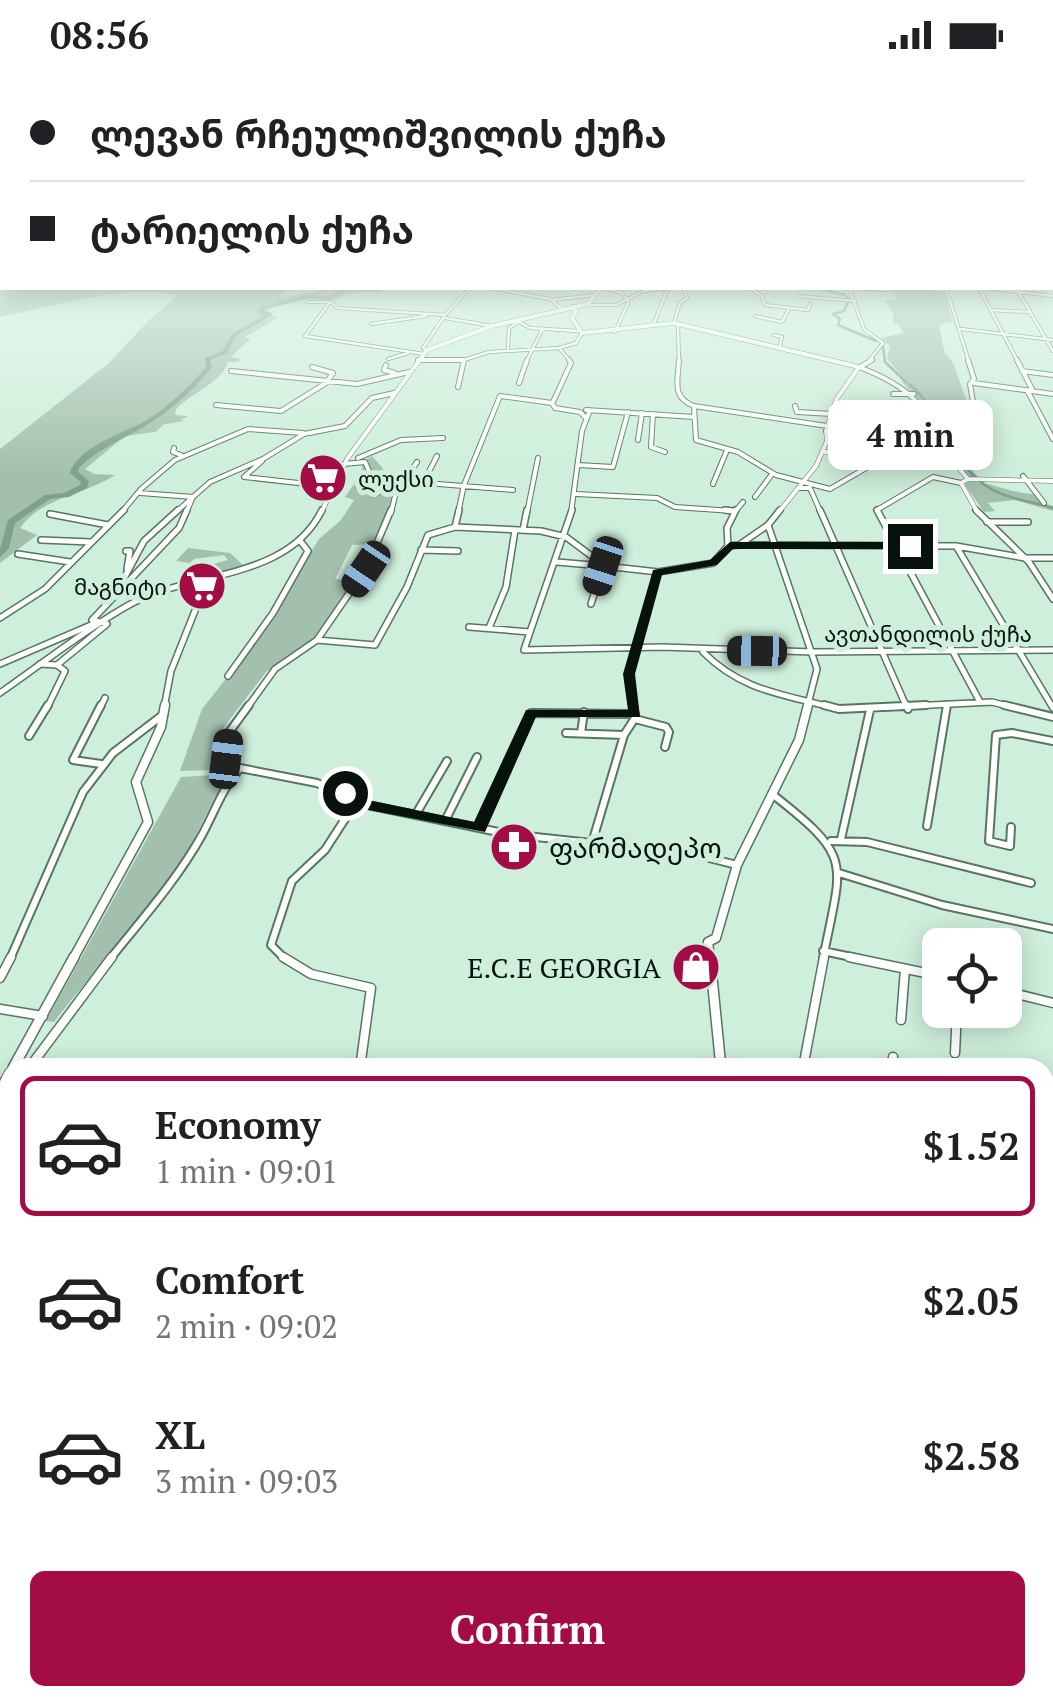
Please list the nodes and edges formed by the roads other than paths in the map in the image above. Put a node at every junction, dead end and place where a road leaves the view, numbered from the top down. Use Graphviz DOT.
graph roads {
  1 [pos="314,321"];
  2 [pos="379,321"];
  3 [pos="442,321"];
  4 [pos="467,321"];
  5 [pos="516,321"];
  6 [pos="517,321"];
  7 [pos="577,321"];
  8 [pos="619,321"];
  9 [pos="677,321"];
  10 [pos="861,321"];
  11 [pos="957,321"];
  12 [pos="996,321"];
  13 [pos="1035,321"];
  14 [pos="654,323"];
  15 [pos="371,324"];
  16 [pos="676,324"];
  17 [pos="492,326"];
  18 [pos="543,329"];
  19 [pos="960,329"];
  20 [pos="580,332"];
  21 [pos="614,332"];
  22 [pos="1002,334"];
  23 [pos="774,335"];
  24 [pos="1046,339"];
  25 [pos="1053,340"];
  26 [pos="559,348"];
  27 [pos="778,348"];
  28 [pos="508,349"];
  29 [pos="531,349"];
  30 [pos="1053,351"];
  31 [pos="426,352"];
  32 [pos="410,353"];
  33 [pos="388,358"];
  34 [pos="418,360"];
  35 [pos="464,360"];
  36 [pos="386,365"];
  37 [pos="312,367"];
  38 [pos="858,367"];
  39 [pos="231,371"];
  40 [pos="1021,371"];
  41 [pos="410,372"];
  42 [pos="395,373"];
  43 [pos="1053,375"];
  44 [pos="326,382"];
  45 [pos="974,383"];
  46 [pos="519,384"];
  47 [pos="458,387"];
  48 [pos="1030,390"];
  49 [pos="394,392"];
  50 [pos="893,394"];
  51 [pos="916,394"];
  52 [pos="1053,394"];
  53 [pos="552,403"];
  54 [pos="216,405"];
  55 [pos="694,406"];
  56 [pos="795,406"];
  57 [pos="572,410"];
  58 [pos="590,410"];
  59 [pos="628,411"];
  60 [pos="928,412"];
  61 [pos="642,413"];
  62 [pos="832,413"];
  63 [pos="653,414"];
  64 [pos="585,418"];
  65 [pos="694,418"];
  66 [pos="826,429"];
  67 [pos="937,432"];
  68 [pos="304,434"];
  69 [pos="443,438"];
  70 [pos="1053,439"];
  71 [pos="638,440"];
  72 [pos="174,448"];
  73 [pos="727,450"];
  74 [pos="665,452"];
  75 [pos="822,452"];
  76 [pos="949,453"];
  77 [pos="188,455"];
  78 [pos="437,456"];
  79 [pos="538,458"];
  80 [pos="263,459"];
  81 [pos="417,462"];
  82 [pos="344,464"];
  83 [pos="874,464"];
  84 [pos="578,465"];
  85 [pos="772,474"];
  86 [pos="1025,478"];
  87 [pos="405,480"];
  88 [pos="975,480"];
  89 [pos="423,481"];
  90 [pos="1053,481"];
  91 [pos="961,483"];
  92 [pos="712,484"];
  93 [pos="464,485"];
  94 [pos="802,485"];
  95 [pos="812,486"];
  96 [pos="334,487"];
  97 [pos="513,490"];
  98 [pos="140,493"];
  99 [pos="576,494"];
  100 [pos="194,496"];
  101 [pos="755,497"];
  102 [pos="743,502"];
  103 [pos="1044,503"];
  104 [pos="733,511"];
  105 [pos="50,514"];
  106 [pos="987,522"];
  107 [pos="1028,522"];
  108 [pos="108,525"];
  109 [pos="768,525"];
  110 [pos="455,526"];
  111 [pos="514,530"];
  112 [pos="523,530"];
  113 [pos="566,537"];
  114 [pos="41,540"];
  115 [pos="92,542"];
  116 [pos="301,542"];
  117 [pos="739,545"];
  118 [pos="728,546"];
  119 [pos="774,546"];
  120 [pos="835,546"];
  121 [pos="896,546"];
  122 [pos="956,546"];
  123 [pos="126,550"];
  124 [pos="421,550"];
  125 [pos="458,551"];
  126 [pos="18,554"];
  127 [pos="1025,558"];
  128 [pos="1053,558"];
  129 [pos="71,562"];
  130 [pos="556,562"];
  131 [pos="603,566"];
  132 [pos="658,572"];
  133 [pos="208,578"];
  134 [pos="121,584"];
  135 [pos="115,595"];
  136 [pos="1053,599"];
  137 [pos="591,604"];
  138 [pos="0,618"];
  139 [pos="99,622"];
  140 [pos="468,627"];
  141 [pos="490,628"];
  142 [pos="530,632"];
  143 [pos="317,640"];
  144 [pos="635,650"];
  145 [pos="949,650"];
  146 [pos="1018,650"];
  147 [pos="1053,650"];
  148 [pos="702,651"];
  149 [pos="813,652"];
  150 [pos="884,652"];
  151 [pos="0,664"];
  152 [pos="40,664"];
  153 [pos="57,664"];
  154 [pos="228,676"];
  155 [pos="0,693"];
  156 [pos="105,698"];
  157 [pos="811,701"];
  158 [pos="980,702"];
  159 [pos="948,705"];
  160 [pos="908,708"];
  161 [pos="1053,708"];
  162 [pos="870,710"];
  163 [pos="166,712"];
  164 [pos="584,712"];
  165 [pos="635,716"];
  166 [pos="1053,717"];
  167 [pos="566,733"];
  168 [pos="581,733"];
  169 [pos="624,735"];
  170 [pos="29,736"];
  171 [pos="1053,741"];
  172 [pos="665,747"];
  173 [pos="477,758"];
  174 [pos="447,761"];
  175 [pos="101,764"];
  176 [pos="235,771"];
  177 [pos="772,794"];
  178 [pos="356,802"];
  179 [pos="416,814"];
  180 [pos="445,821"];
  181 [pos="927,826"];
  182 [pos="1012,827"];
  183 [pos="479,828"];
  184 [pos="841,839"];
  185 [pos="830,840"];
  186 [pos="592,843"];
  187 [pos="737,865"];
  188 [pos="839,874"];
  189 [pos="1030,883"];
  190 [pos="1053,929"];
  191 [pos="822,951"];
  192 [pos="906,969"];
  193 [pos="922,972"];
  194 [pos="0,978"];
  195 [pos="1022,995"];
  196 [pos="1053,1002"];
  197 [pos="0,1009"];
  198 [pos="42,1016"];
  199 [pos="901,1020"];
  200 [pos="956,1028"];
  201 [pos="955,1054"];
  202 [pos="19,1058"];
  203 [pos="36,1058"];
  204 [pos="361,1058"];
  205 [pos="720,1058"];
  206 [pos="805,1058"];
  1 -- 32 [label="street"];
  2 -- 15 [label="street"];
  3 -- 31 [label="street"];
  4 -- 17 [label="street"];
  5 -- 17 [label="street"];
  6 -- 18 [label="street"];
  6 -- 28 [label="street"];
  7 -- 20 [label="street"];
  8 -- 21 [label="street"];
  9 -- 16 [label="street"];
  10 -- 38 [label="street"];
  11 -- 19 [label="street"];
  12 -- 22 [label="street"];
  13 -- 24 [label="street"];
  14 -- 16 [label="street"];
  14 -- 21 [label="street"];
  16 -- 27 [label="street"];
  16 -- 55 [label="street"];
  17 -- 31 [label="street"];
  18 -- 20 [label="street"];
  18 -- 29 [label="street"];
  19 -- 22 [label="street"];
  19 -- 45 [label="street"];
  20 -- 21 [label="street"];
  20 -- 26 [label="street"];
  22 -- 24 [label="street"];
  22 -- 40 [label="street"];
  23 -- 27 [label="street"];
  24 -- 25 [label="street"];
  24 -- 30 [label="street"];
  26 -- 29 [label="street"];
  26 -- 53 [label="street"];
  27 -- 38 [label="street"];
  28 -- 29 [label="street"];
  28 -- 35 [label="street"];
  29 -- 46 [label="street"];
  31 -- 32 [label="street"];
  31 -- 34 [label="street"];
  32 -- 33 [label="street"];
  34 -- 35 [label="street"];
  34 -- 41 [label="street"];
  35 -- 47 [label="street"];
  36 -- 42 [label="street"];
  37 -- 44 [label="street"];
  38 -- 51 [label="street"];
  38 -- 62 [label="street"];
  39 -- 44 [label="street"];
  40 -- 43 [label="street"];
  40 -- 48 [label="street"];
  41 -- 42 [label="street"];
  41 -- 49 [label="street"];
  42 -- 44 [label="street"];
  44 -- 54 [label="street"];
  45 -- 48 [label="street"];
  45 -- 76 [label="street"];
  48 -- 52 [label="street"];
  48 -- 70 [label="street"];
  49 -- 68 [label="street"];
  49 -- 82 [label="street"];
  50 -- 51 [label="street"];
  51 -- 60 [label="street"];
  53 -- 57 [label="street"];
  53 -- 93 [label="street"];
  55 -- 65 [label="street"];
  55 -- 66 [label="street"];
  56 -- 62 [label="street"];
  57 -- 58 [label="street"];
  57 -- 64 [label="street"];
  58 -- 59 [label="street"];
  58 -- 64 [label="street"];
  59 -- 61 [label="street"];
  59 -- 84 [label="street"];
  60 -- 62 [label="street"];
  60 -- 67 [label="street"];
  61 -- 63 [label="street"];
  61 -- 71 [label="street"];
  62 -- 66 [label="street"];
  63 -- 65 [label="street"];
  63 -- 74 [label="street"];
  64 -- 84 [label="street"];
  65 -- 73 [label="street"];
  66 -- 67 [label="street"];
  66 -- 75 [label="street"];
  67 -- 76 [label="street"];
  68 -- 77 [label="street"];
  68 -- 80 [label="street"];
  69 -- 82 [label="street"];
  72 -- 77 [label="street"];
  73 -- 85 [label="street"];
  73 -- 92 [label="street"];
  75 -- 76 [label="street"];
  75 -- 94 [label="street"];
  76 -- 88 [label="street"];
  77 -- 98 [label="street"];
  78 -- 89 [label="street"];
  79 -- 112 [label="street"];
  80 -- 96 [label="street"];
  80 -- 100 [label="street"];
  81 -- 87 [label="street"];
  82 -- 87 [label="street"];
  82 -- 96 [label="street"];
  83 -- 95 [label="street"];
  84 -- 99 [label="street"];
  85 -- 94 [label="street"];
  85 -- 101 [label="street"];
  86 -- 88 [label="street"];
  86 -- 90 [label="street"];
  86 -- 103 [label="street"];
  87 -- 89 [label="street"];
  87 -- 143 [label="street"];
  88 -- 91 [label="street"];
  89 -- 93 [label="street"];
  91 -- 106 [label="street"];
  91 -- 121 [label="street"];
  93 -- 97 [label="street"];
  93 -- 110 [label="street"];
  94 -- 95 [label="street"];
  94 -- 109 [label="street"];
  95 -- 120 [label="street"];
  96 -- 116 [label="street"];
  98 -- 100 [label="street"];
  98 -- 108 [label="street"];
  99 -- 104 [label="street"];
  99 -- 113 [label="street"];
  100 -- 134 [label="street"];
  100 -- 135 [label="street"];
  102 -- 104 [label="street"];
  104 -- 118 [label="street"];
  105 -- 108 [label="street"];
  106 -- 107 [label="street"];
  106 -- 127 [label="street"];
  108 -- 115 [label="street"];
  109 -- 117 [label="street"];
  109 -- 119 [label="street"];
  110 -- 111 [label="street"];
  110 -- 124 [label="street"];
  111 -- 112 [label="street"];
  111 -- 141 [label="street"];
  112 -- 113 [label="street"];
  113 -- 130 [label="street"];
  113 -- 131 [label="street"];
  114 -- 115 [label="street"];
  115 -- 129 [label="street"];
  116 -- 133 [label="street"];
  116 -- 154 [label="street"];
  117 -- 118 [label="street"];
  117 -- 119 [label="street"];
  118 -- 132 [label="street"];
  119 -- 120 [label="street"];
  119 -- 149 [label="street"];
  120 -- 121 [label="street"];
  120 -- 150 [label="street"];
  121 -- 122 [label="street"];
  121 -- 145 [label="street"];
  122 -- 127 [label="street"];
  122 -- 146 [label="street"];
  123 -- 134 [label="street"];
  124 -- 125 [label="street"];
  124 -- 143 [label="street"];
  126 -- 129 [label="street"];
  127 -- 128 [label="street"];
  127 -- 136 [label="street"];
  129 -- 138 [label="street"];
  130 -- 131 [label="street"];
  130 -- 142 [label="street"];
  131 -- 132 [label="street"];
  131 -- 137 [label="street"];
  132 -- 144 [label="street"];
  133 -- 139 [label="street"];
  133 -- 163 [label="street"];
  134 -- 135 [label="street"];
  135 -- 139 [label="street"];
  139 -- 151 [label="street"];
  139 -- 152 [label="street"];
  139 -- 153 [label="street"];
  140 -- 141 [label="street"];
  141 -- 142 [label="street"];
  142 -- 144 [label="street, ავთანდილის ქუჩა"];
  143 -- 176 [label="street"];
  144 -- 148 [label="street, ავთანდილის ქუჩა"];
  144 -- 165 [label="street"];
  145 -- 146 [label="street, ავთანდილის ქუჩა"];
  145 -- 150 [label="street, ავთანდილის ქუჩა"];
  145 -- 158 [label="street"];
  146 -- 147 [label="street, ავთანდილის ქუჩა"];
  146 -- 161 [label="street"];
  148 -- 149 [label="street, ავთანდილის ქუჩა"];
  148 -- 157 [label="street"];
  149 -- 150 [label="street, ავთანდილის ქუჩა"];
  149 -- 157 [label="street"];
  150 -- 160 [label="street"];
  152 -- 153 [label="street"];
  152 -- 155 [label="street"];
  153 -- 170 [label="street"];
  156 -- 175 [label="street"];
  157 -- 162 [label="street"];
  157 -- 177 [label="street"];
  158 -- 159 [label="street"];
  158 -- 166 [label="street"];
  159 -- 160 [label="street"];
  159 -- 181 [label="street"];
  160 -- 162 [label="street"];
  162 -- 184 [label="street"];
  163 -- 175 [label="street"];
  163 -- 198 [label="street"];
  164 -- 165 [label="street"];
  164 -- 168 [label="street"];
  164 -- 183 [label="street"];
  165 -- 169 [label="street"];
  165 -- 172 [label="street"];
  167 -- 168 [label="street"];
  168 -- 169 [label="street"];
  169 -- 186 [label="street"];
  171 -- 182 [label="street"];
  173 -- 180 [label="street"];
  174 -- 179 [label="street"];
  175 -- 194 [label="street"];
  176 -- 178 [label="street"];
  176 -- 203 [label="street"];
  177 -- 185 [label="street"];
  177 -- 187 [label="street"];
  178 -- 179 [label="street"];
  178 -- 204 [label="street"];
  179 -- 180 [label="street"];
  180 -- 183 [label="street"];
  183 -- 186 [label="street"];
  184 -- 185 [label="street"];
  184 -- 189 [label="street"];
  185 -- 188 [label="street"];
  186 -- 187 [label="street"];
  187 -- 205 [label="street"];
  188 -- 190 [label="street"];
  188 -- 191 [label="street"];
  191 -- 192 [label="street"];
  191 -- 206 [label="street"];
  192 -- 193 [label="street"];
  192 -- 199 [label="street"];
  195 -- 196 [label="street"];
  197 -- 198 [label="street"];
  198 -- 202 [label="street"];
  200 -- 201 [label="street"];
}
